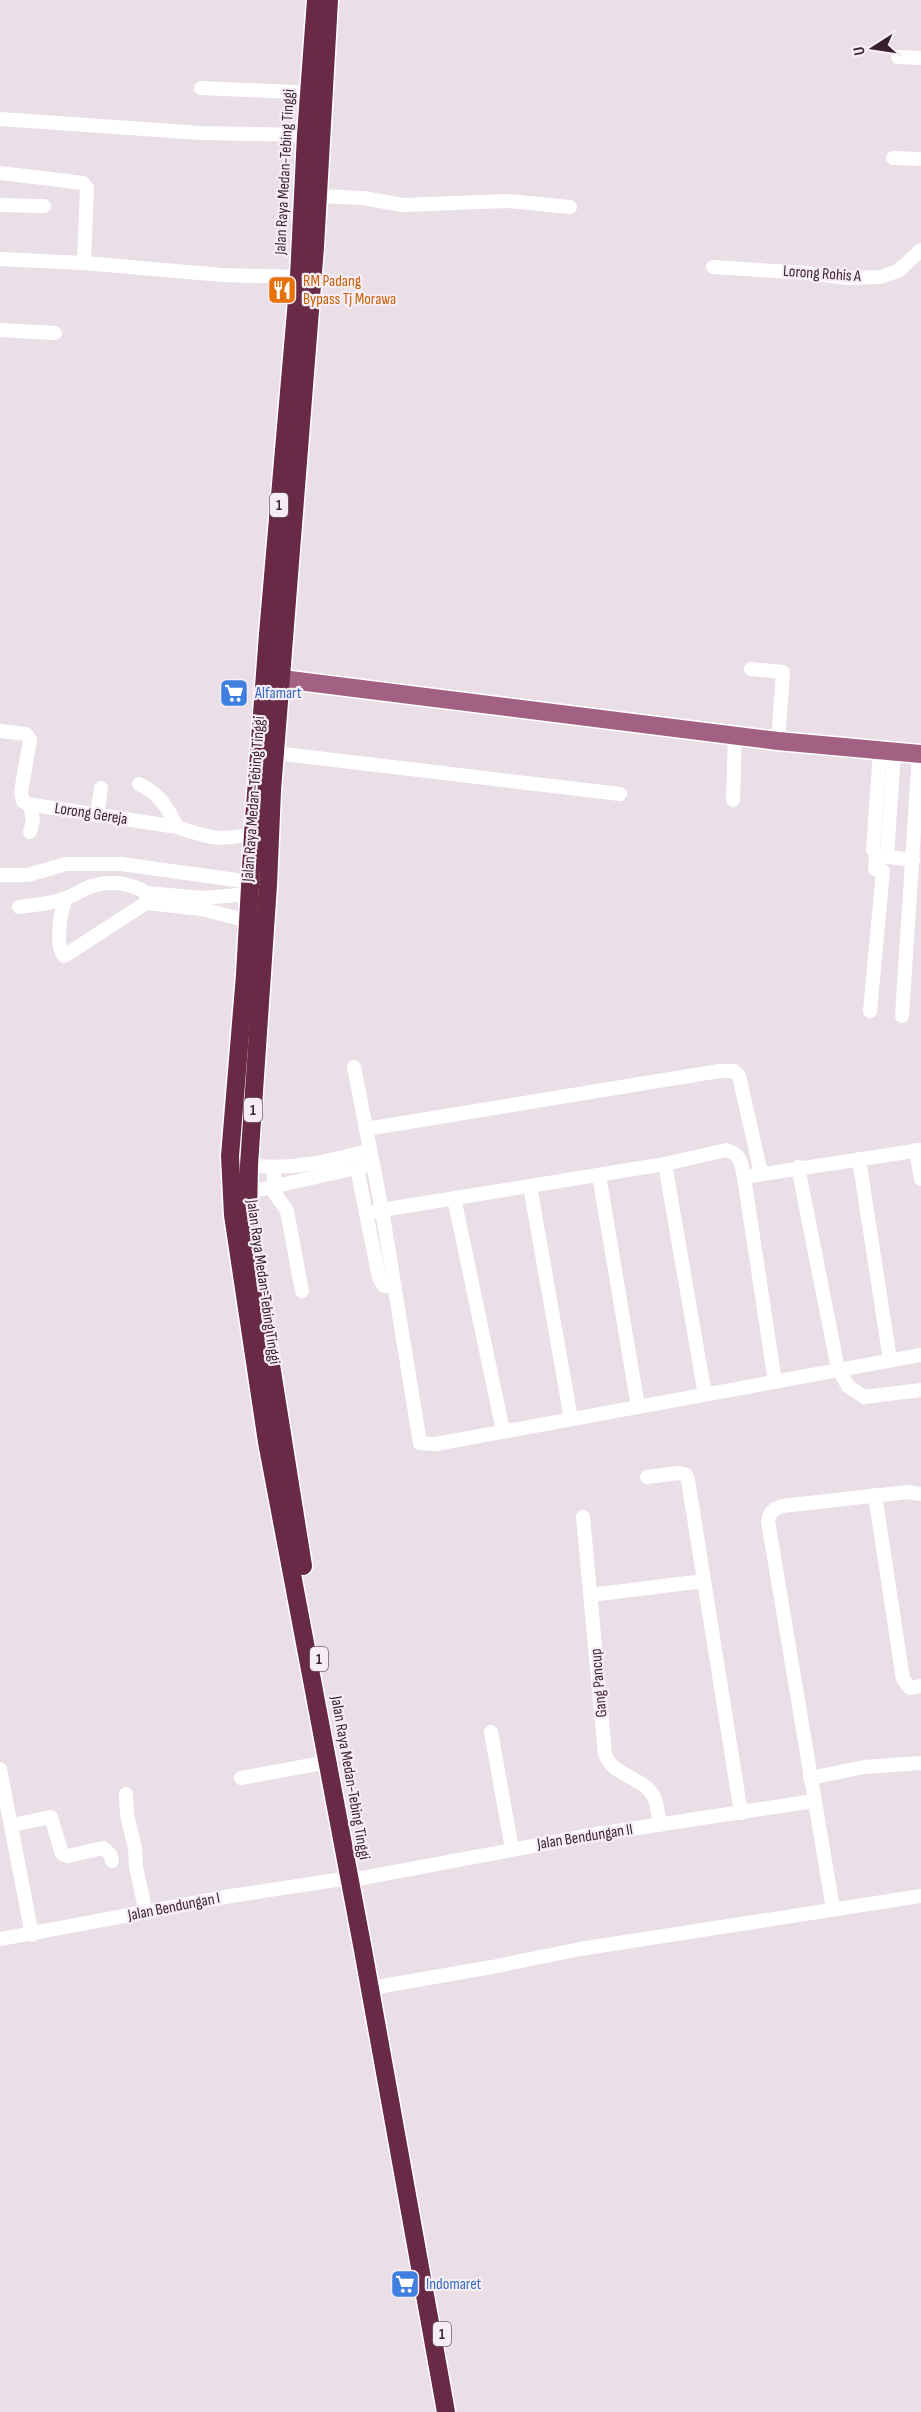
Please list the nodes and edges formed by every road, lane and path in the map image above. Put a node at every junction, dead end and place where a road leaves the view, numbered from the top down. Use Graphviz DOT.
graph roads {
  1 [pos="316,0"];
  2 [pos="329,0"];
  3 [pos="898,57"];
  4 [pos="921,58"];
  5 [pos="201,88"];
  6 [pos="316,93"];
  7 [pos="0,119"];
  8 [pos="306,135"];
  9 [pos="893,158"];
  10 [pos="921,159"];
  11 [pos="0,173"];
  12 [pos="318,196"];
  13 [pos="0,205"];
  14 [pos="44,206"];
  15 [pos="570,207"];
  16 [pos="921,250"];
  17 [pos="0,259"];
  18 [pos="84,263"];
  19 [pos="713,267"];
  20 [pos="299,277"];
  21 [pos="0,330"];
  22 [pos="55,333"];
  23 [pos="751,669"];
  24 [pos="282,679"];
  25 [pos="0,731"];
  26 [pos="735,736"];
  27 [pos="778,741"];
  28 [pos="887,751"];
  29 [pos="275,753"];
  30 [pos="920,754"];
  31 [pos="139,784"];
  32 [pos="100,788"];
  33 [pos="620,794"];
  34 [pos="733,800"];
  35 [pos="30,805"];
  36 [pos="97,816"];
  37 [pos="177,827"];
  38 [pos="30,832"];
  39 [pos="253,834"];
  40 [pos="873,850"];
  41 [pos="887,857"];
  42 [pos="913,860"];
  43 [pos="0,875"];
  44 [pos="250,888"];
  45 [pos="68,898"];
  46 [pos="147,898"];
  47 [pos="202,903"];
  48 [pos="19,907"];
  49 [pos="248,921"];
  50 [pos="253,976"];
  51 [pos="870,1011"];
  52 [pos="902,1016"];
  53 [pos="354,1067"];
  54 [pos="366,1129"];
  55 [pos="370,1150"];
  56 [pos="919,1150"];
  57 [pos="859,1159"];
  58 [pos="665,1164"];
  59 [pos="249,1165"];
  60 [pos="373,1165"];
  61 [pos="798,1167"];
  62 [pos="274,1168"];
  63 [pos="357,1168"];
  64 [pos="761,1173"];
  65 [pos="599,1175"];
  66 [pos="744,1177"];
  67 [pos="921,1179"];
  68 [pos="274,1185"];
  69 [pos="530,1186"];
  70 [pos="249,1192"];
  71 [pos="454,1198"];
  72 [pos="382,1210"];
  73 [pos="366,1214"];
  74 [pos="395,1286"];
  75 [pos="303,1291"];
  76 [pos="921,1355"];
  77 [pos="890,1360"];
  78 [pos="838,1369"];
  79 [pos="775,1382"];
  80 [pos="921,1390"];
  81 [pos="705,1395"];
  82 [pos="638,1407"];
  83 [pos="571,1419"];
  84 [pos="503,1431"];
  85 [pos="647,1477"];
  86 [pos="921,1494"];
  87 [pos="875,1495"];
  88 [pos="584,1517"];
  89 [pos="704,1581"];
  90 [pos="591,1594"];
  91 [pos="921,1686"];
  92 [pos="491,1732"];
  93 [pos="328,1762"];
  94 [pos="921,1762"];
  95 [pos="0,1769"];
  96 [pos="241,1778"];
  97 [pos="810,1778"];
  98 [pos="126,1794"];
  99 [pos="814,1801"];
  100 [pos="741,1814"];
  101 [pos="11,1825"];
  102 [pos="660,1825"];
  103 [pos="513,1849"];
  104 [pos="112,1861"];
  105 [pos="353,1878"];
  106 [pos="921,1896"];
  107 [pos="833,1909"];
  108 [pos="146,1913"];
  109 [pos="32,1935"];
  110 [pos="0,1940"];
  111 [pos="377,1987"];
  112 [pos="446,2412"];
  113 [pos="456,2412"];
  1 -- 6 [label="highway, Jalan Raya Medan-Tebing Tinggi / 1"];
  2 -- 6 [label="highway, Jalan Raya Medan-Tebing Tinggi / 1"];
  3 -- 4 [label="street"];
  5 -- 6 [label="street"];
  6 -- 8 [label="highway, Jalan Raya Medan-Tebing Tinggi / 1"];
  6 -- 12 [label="highway, Jalan Raya Medan-Tebing Tinggi / 1"];
  7 -- 8 [label="street"];
  8 -- 20 [label="highway, Jalan Raya Medan-Tebing Tinggi / 1"];
  9 -- 10 [label="street"];
  11 -- 18 [label="street"];
  12 -- 15 [label="street"];
  12 -- 24 [label="highway, Jalan Raya Medan-Tebing Tinggi / 1"];
  13 -- 14 [label="street"];
  16 -- 19 [label="street, Lorong Rohis A"];
  17 -- 18 [label="street"];
  18 -- 20 [label="street"];
  20 -- 39 [label="highway, Jalan Raya Medan-Tebing Tinggi / 1"];
  21 -- 22 [label="street"];
  23 -- 27 [label="street"];
  24 -- 26 [label="main road"];
  24 -- 29 [label="highway, Jalan Raya Medan-Tebing Tinggi / 1"];
  25 -- 35 [label="street"];
  26 -- 27 [label="main road"];
  26 -- 34 [label="street"];
  27 -- 28 [label="main road"];
  28 -- 30 [label="main road"];
  28 -- 40 [label="street"];
  28 -- 41 [label="street"];
  29 -- 33 [label="street"];
  29 -- 50 [label="highway, Jalan Raya Medan-Tebing Tinggi / 1"];
  30 -- 42 [label="street"];
  31 -- 37 [label="street"];
  32 -- 36 [label="street"];
  35 -- 36 [label="street, Lorong Gereja"];
  35 -- 38 [label="street"];
  36 -- 37 [label="street, Lorong Gereja"];
  37 -- 39 [label="street, Lorong Gereja"];
  39 -- 44 [label="highway, Jalan Raya Medan-Tebing Tinggi / 1"];
  41 -- 42 [label="street"];
  41 -- 51 [label="street"];
  42 -- 52 [label="street"];
  43 -- 44 [label="street"];
  44 -- 47 [label="street"];
  44 -- 49 [label="highway, Jalan Raya Medan-Tebing Tinggi / 1"];
  45 -- 46 [label="street"];
  45 -- 46 [label="street"];
  45 -- 48 [label="street"];
  46 -- 47 [label="street"];
  47 -- 49 [label="street"];
  49 -- 50 [label="highway, Jalan Raya Medan-Tebing Tinggi / 1"];
  50 -- 59 [label="highway, Jalan Raya Medan-Tebing Tinggi / 1"];
  50 -- 93 [label="highway, Jalan Raya Medan-Tebing Tinggi / 1"];
  53 -- 54 [label="street"];
  54 -- 55 [label="street"];
  54 -- 64 [label="street"];
  55 -- 60 [label="street"];
  55 -- 62 [label="street"];
  56 -- 57 [label="street"];
  56 -- 67 [label="street"];
  57 -- 61 [label="street"];
  57 -- 77 [label="street"];
  58 -- 65 [label="street"];
  58 -- 66 [label="street"];
  58 -- 81 [label="street"];
  59 -- 62 [label="street"];
  59 -- 70 [label="highway, Jalan Raya Medan-Tebing Tinggi / 1"];
  60 -- 63 [label="street"];
  60 -- 72 [label="street"];
  61 -- 64 [label="street"];
  61 -- 78 [label="street"];
  62 -- 68 [label="street"];
  63 -- 68 [label="street"];
  63 -- 73 [label="street"];
  64 -- 66 [label="street"];
  65 -- 69 [label="street"];
  65 -- 82 [label="street"];
  66 -- 79 [label="street"];
  68 -- 70 [label="street"];
  68 -- 75 [label="street"];
  69 -- 71 [label="street"];
  69 -- 83 [label="street"];
  70 -- 105 [label="highway, Jalan Raya Medan-Tebing Tinggi / 1"];
  71 -- 72 [label="street"];
  71 -- 84 [label="street"];
  72 -- 73 [label="street"];
  72 -- 74 [label="street"];
  73 -- 74 [label="street"];
  74 -- 84 [label="street"];
  76 -- 77 [label="street"];
  77 -- 78 [label="street"];
  78 -- 79 [label="street"];
  78 -- 80 [label="street"];
  79 -- 81 [label="street"];
  81 -- 82 [label="street"];
  82 -- 83 [label="street"];
  83 -- 84 [label="street"];
  85 -- 89 [label="street"];
  86 -- 87 [label="street"];
  87 -- 91 [label="street"];
  87 -- 97 [label="street"];
  88 -- 90 [label="street, Gang Pancup"];
  89 -- 90 [label="street"];
  89 -- 100 [label="street"];
  90 -- 102 [label="street, Gang Pancup"];
  92 -- 103 [label="street"];
  93 -- 96 [label="street"];
  93 -- 105 [label="highway, Jalan Raya Medan-Tebing Tinggi / 1"];
  94 -- 97 [label="street"];
  95 -- 101 [label="street"];
  97 -- 99 [label="street"];
  98 -- 108 [label="street"];
  99 -- 100 [label="street, Jalan Bendungan II"];
  99 -- 107 [label="street"];
  100 -- 102 [label="street, Jalan Bendungan II"];
  101 -- 104 [label="street"];
  101 -- 109 [label="street"];
  102 -- 103 [label="street, Jalan Bendungan II"];
  103 -- 105 [label="street, Jalan Bendungan II"];
  105 -- 108 [label="street, Jalan Bendungan I"];
  105 -- 111 [label="highway, Jalan Raya Medan-Tebing Tinggi / 1"];
  105 -- 112 [label="highway, Jalan Raya Medan-Tebing Tinggi / 1"];
  106 -- 107 [label="street"];
  107 -- 111 [label="street"];
  108 -- 109 [label="street, Jalan Bendungan I"];
  109 -- 110 [label="street, Jalan Bendungan I"];
  111 -- 113 [label="highway, Jalan Raya Medan-Tebing Tinggi / 1"];
}
